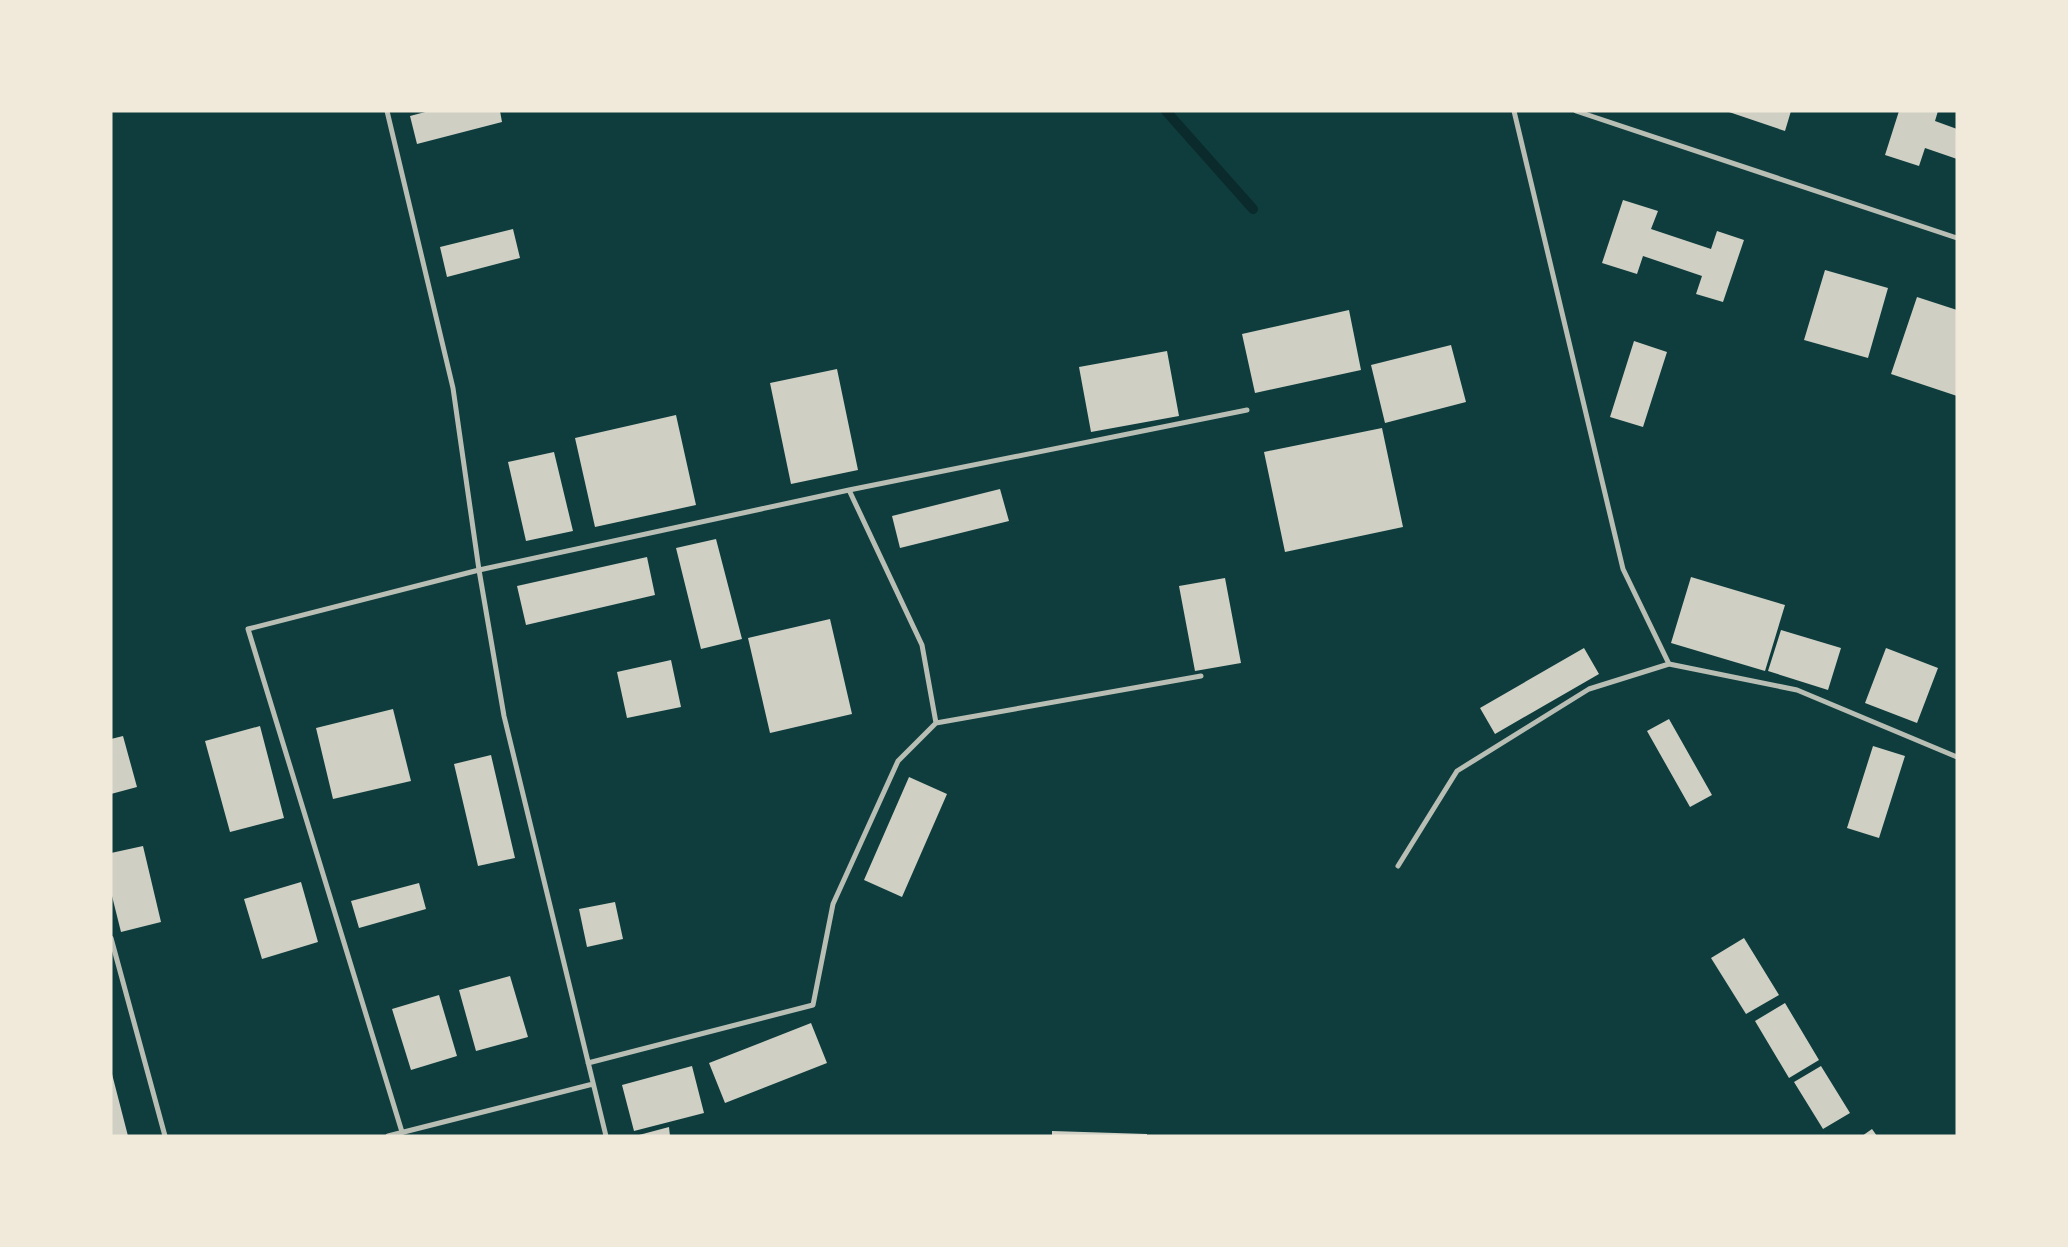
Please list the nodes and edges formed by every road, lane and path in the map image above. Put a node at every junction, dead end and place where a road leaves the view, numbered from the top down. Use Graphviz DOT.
graph roads {
  1 [pos="387,111"];
  2 [pos="1514,111"];
  3 [pos="1576,111"];
  4 [pos="1957,238"];
  5 [pos="1247,410"];
  6 [pos="849,490"];
  7 [pos="478,570"];
  8 [pos="1669,664"];
  9 [pos="1201,676"];
  10 [pos="936,723"];
  11 [pos="1957,757"];
  12 [pos="1398,866"];
  13 [pos="111,938"];
  14 [pos="588,1063"];
  15 [pos="593,1084"];
  16 [pos="402,1132"];
  17 [pos="165,1136"];
  18 [pos="388,1136"];
  19 [pos="606,1136"];
  1 -- 7 [label="street"];
  2 -- 8 [label="street"];
  3 -- 4 [label="street"];
  5 -- 6 [label="street"];
  6 -- 7 [label="street"];
  6 -- 10 [label="street"];
  7 -- 14 [label="street"];
  7 -- 16 [label="street"];
  8 -- 11 [label="street"];
  8 -- 12 [label="street"];
  9 -- 10 [label="street"];
  10 -- 14 [label="street"];
  13 -- 17 [label="street"];
  14 -- 15 [label="street"];
  15 -- 16 [label="street"];
  15 -- 19 [label="street"];
  16 -- 18 [label="street"];
}
